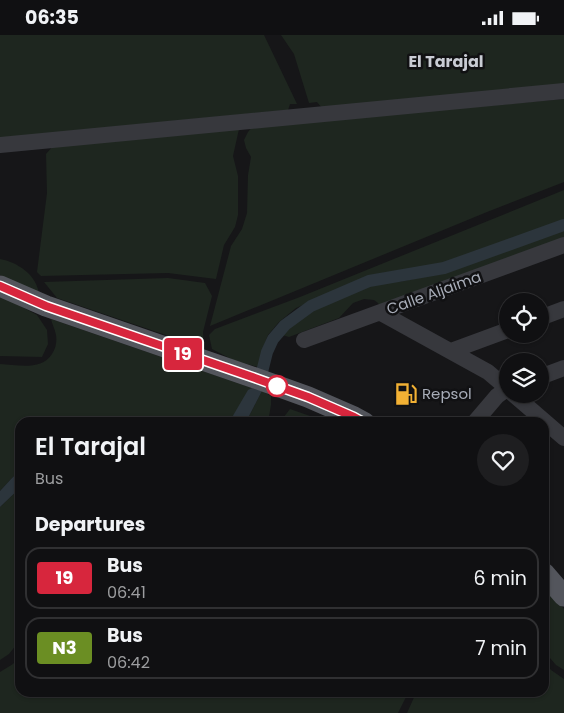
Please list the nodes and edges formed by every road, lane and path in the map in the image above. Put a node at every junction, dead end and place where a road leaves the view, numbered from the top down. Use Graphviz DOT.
graph roads {
  1 [pos="564,91"];
  2 [pos="0,145"];
  3 [pos="564,245"];
  4 [pos="0,285"];
  5 [pos="564,309"];
  6 [pos="381,313"];
  7 [pos="549,315"];
  8 [pos="499,333"];
  9 [pos="304,340"];
  10 [pos="451,351"];
  11 [pos="564,369"];
  12 [pos="549,374"];
  13 [pos="499,381"];
  14 [pos="499,395"];
  15 [pos="523,403"];
  16 [pos="353,417"];
  17 [pos="479,417"];
  18 [pos="538,417"];
  19 [pos="549,579"];
  20 [pos="564,596"];
  1 -- 2 [label="street"];
  3 -- 6 [label="street, Calle Aljaima"];
  4 -- 16 [label="main road"];
  5 -- 7 [label="street"];
  6 -- 9 [label="street, Calle Aljaima"];
  6 -- 10 [label="street"];
  8 -- 10 [label="street"];
  10 -- 13 [label="street"];
  11 -- 12 [label="street"];
  14 -- 17 [label="street"];
  15 -- 18 [label="street"];
  19 -- 20 [label="main road"];
}
